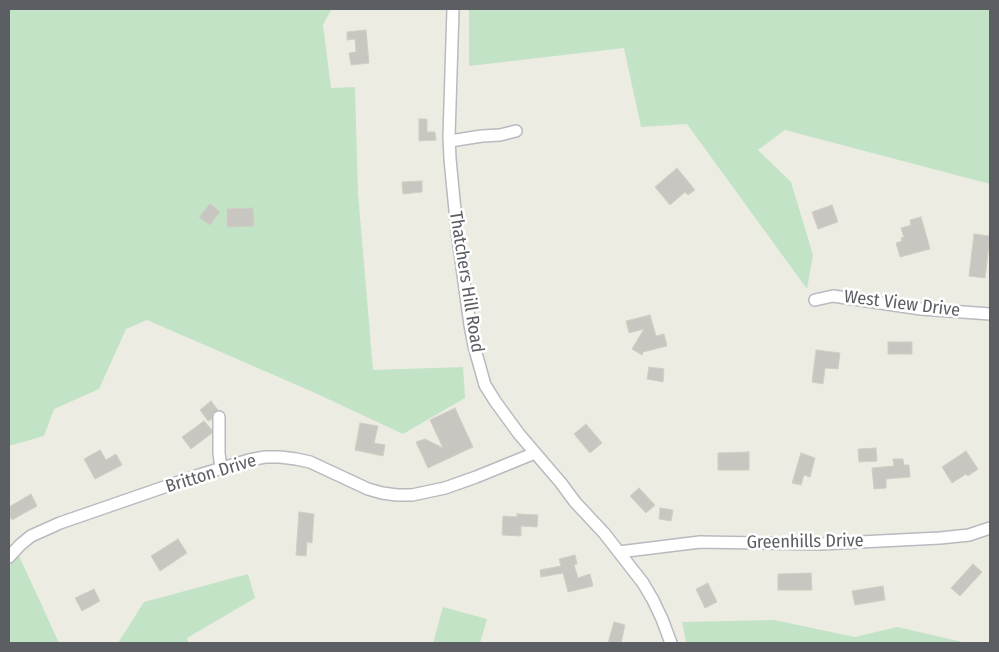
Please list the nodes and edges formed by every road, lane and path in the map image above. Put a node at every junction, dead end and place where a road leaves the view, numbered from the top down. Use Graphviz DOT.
graph roads {
  1 [pos="453,9"];
  2 [pos="516,131"];
  3 [pos="450,141"];
  4 [pos="815,300"];
  5 [pos="990,314"];
  6 [pos="219,417"];
  7 [pos="535,453"];
  8 [pos="221,468"];
  9 [pos="990,528"];
  10 [pos="619,552"];
  11 [pos="9,557"];
  12 [pos="671,643"];
  1 -- 3 [label="street, Thatchers Hill Road"];
  2 -- 3 [label="street"];
  3 -- 7 [label="street, Thatchers Hill Road"];
  4 -- 5 [label="street, West View Drive"];
  6 -- 8 [label="street"];
  7 -- 8 [label="street, Britton Drive"];
  7 -- 10 [label="street, Thatchers Hill Road"];
  8 -- 11 [label="street, Britton Drive"];
  9 -- 10 [label="street, Greenhills Drive"];
  10 -- 12 [label="street, Thatchers Hill Road"];
}
